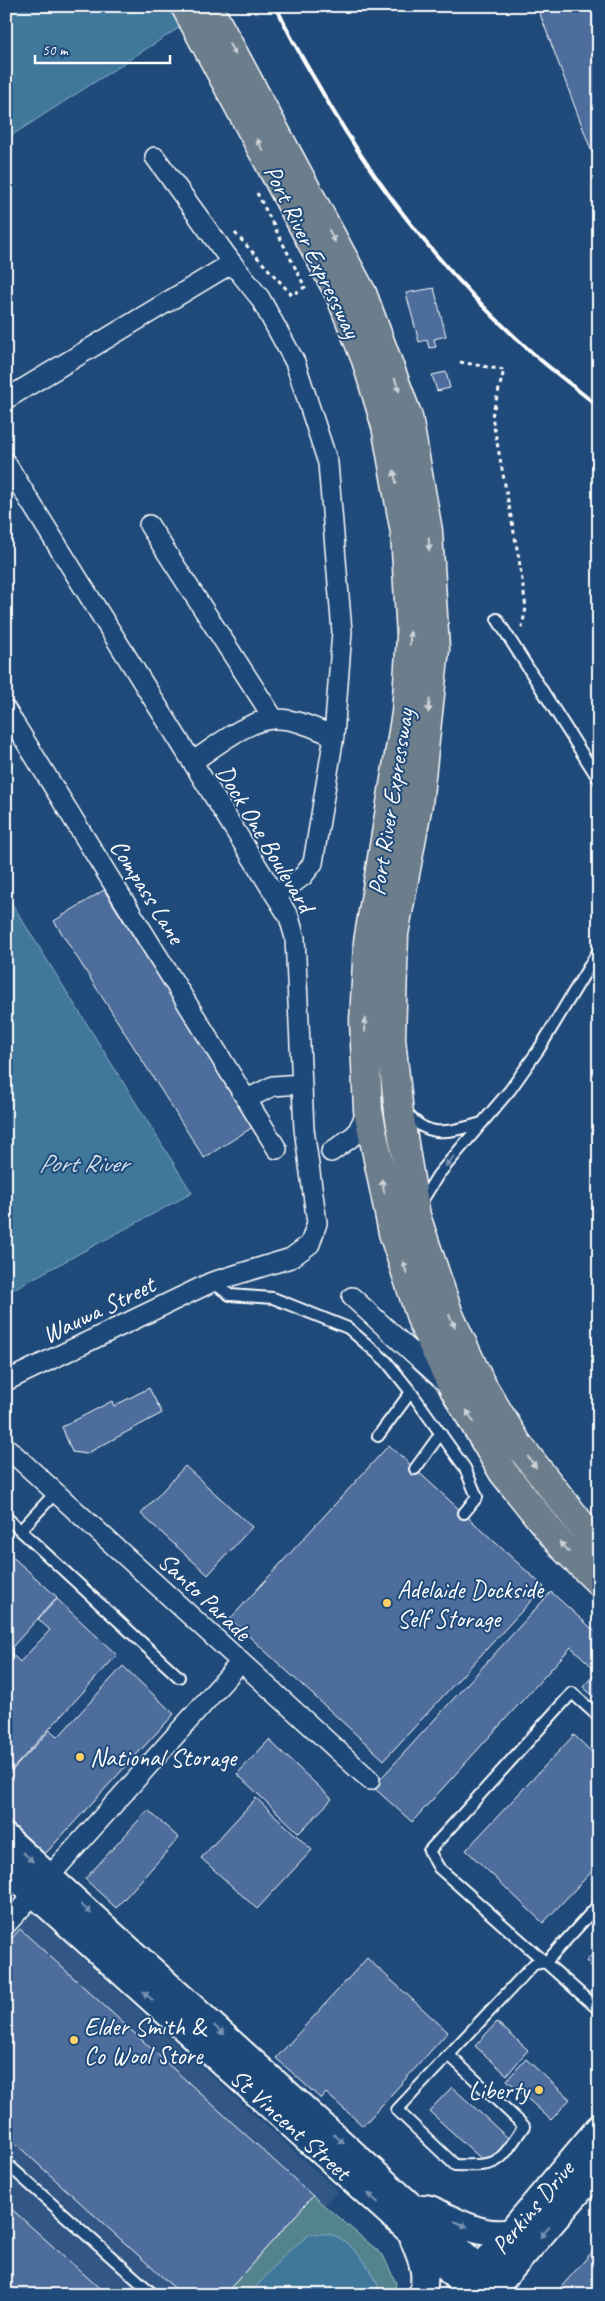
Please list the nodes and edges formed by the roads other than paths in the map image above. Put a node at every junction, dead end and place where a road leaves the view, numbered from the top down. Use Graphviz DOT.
graph roads {
  1 [pos="185,6"];
  2 [pos="208,6"];
  3 [pos="155,157"];
  4 [pos="294,205"];
  5 [pos="232,263"];
  6 [pos="6,399"];
  7 [pos="6,463"];
  8 [pos="148,525"];
  9 [pos="497,620"];
  10 [pos="6,710"];
  11 [pos="274,719"];
  12 [pos="334,736"];
  13 [pos="192,762"];
  14 [pos="599,780"];
  15 [pos="276,896"];
  16 [pos="599,950"];
  17 [pos="300,1084"];
  18 [pos="247,1099"];
  19 [pos="398,1103"];
  20 [pos="368,1110"];
  21 [pos="482,1124"];
  22 [pos="277,1149"];
  23 [pos="331,1152"];
  24 [pos="416,1216"];
  25 [pos="212,1282"];
  26 [pos="352,1297"];
  27 [pos="6,1381"];
  28 [pos="454,1389"];
  29 [pos="410,1392"];
  30 [pos="441,1433"];
  31 [pos="378,1436"];
  32 [pos="6,1448"];
  33 [pos="415,1469"];
  34 [pos="56,1492"];
  35 [pos="464,1514"];
  36 [pos="6,1517"];
  37 [pos="21,1530"];
  38 [pos="599,1544"];
  39 [pos="599,1582"];
  40 [pos="240,1663"];
  41 [pos="179,1677"];
  42 [pos="599,1717"];
  43 [pos="370,1780"];
  44 [pos="6,1838"];
  45 [pos="6,1868"];
  46 [pos="42,1885"];
  47 [pos="599,1904"];
  48 [pos="6,1925"];
  49 [pos="546,1962"];
  50 [pos="599,2010"];
  51 [pos="450,2056"];
  52 [pos="599,2128"];
  53 [pos="6,2163"];
  54 [pos="599,2168"];
  55 [pos="413,2220"];
  56 [pos="512,2232"];
  57 [pos="478,2283"];
  58 [pos="154,2295"];
  59 [pos="422,2295"];
  4 -- 1 [label="highway, Port River Expressway, one-way"];
  2 -- 4 [label="highway, Port River Expressway, one-way"];
  3 -- 5 [label="street"];
  4 -- 19 [label="highway, Port River Expressway, one-way"];
  20 -- 4 [label="highway, Port River Expressway, one-way"];
  5 -- 6 [label="street"];
  5 -- 12 [label="street"];
  7 -- 13 [label="street, Dock One Boulevard"];
  8 -- 11 [label="street"];
  9 -- 14 [label="lane"];
  10 -- 18 [label="street, Compass Lane"];
  11 -- 12 [label="street"];
  11 -- 13 [label="street"];
  12 -- 15 [label="street"];
  13 -- 15 [label="street, Dock One Boulevard"];
  15 -- 17 [label="street, Dock One Boulevard"];
  16 -- 21 [label="lane"];
  17 -- 18 [label="street"];
  17 -- 25 [label="street, Dock One Boulevard"];
  18 -- 22 [label="street, Compass Lane"];
  19 -- 21 [label="lane"];
  19 -- 24 [label="highway, Port River Expressway"];
  20 -- 23 [label="street"];
  28 -- 20 [label="highway, Port River Expressway, one-way"];
  21 -- 24 [label="lane, one-way"];
  24 -- 38 [label="highway, Port River Expressway, one-way"];
  25 -- 27 [label="street, Wauwa Street"];
  25 -- 29 [label="lane"];
  26 -- 28 [label="street"];
  39 -- 28 [label="highway, Port River Expressway, one-way"];
  29 -- 30 [label="lane"];
  29 -- 31 [label="lane"];
  30 -- 33 [label="lane"];
  30 -- 35 [label="lane"];
  32 -- 34 [label="street, Santo Parade"];
  34 -- 37 [label="lane"];
  34 -- 40 [label="street, Santo Parade"];
  36 -- 37 [label="lane"];
  37 -- 41 [label="lane"];
  40 -- 43 [label="street, Santo Parade"];
  40 -- 46 [label="street"];
  42 -- 49 [label="lane"];
  44 -- 46 [label="main road, St Vincent Street, one-way"];
  45 -- 46 [label="main road, St Vincent Street"];
  46 -- 48 [label="street"];
  46 -- 55 [label="main road, St Vincent Street"];
  47 -- 49 [label="lane"];
  49 -- 50 [label="lane"];
  49 -- 51 [label="lane"];
  51 -- 51 [label="lane"];
  52 -- 56 [label="main road, Perkins Drive"];
  53 -- 58 [label="lane"];
  54 -- 57 [label="main road, Perkins Drive, one-way"];
  55 -- 56 [label="main road, one-way"];
  55 -- 57 [label="main road, St Vincent Street"];
  55 -- 59 [label="main road"];
  56 -- 57 [label="main road, Perkins Drive"];
}
